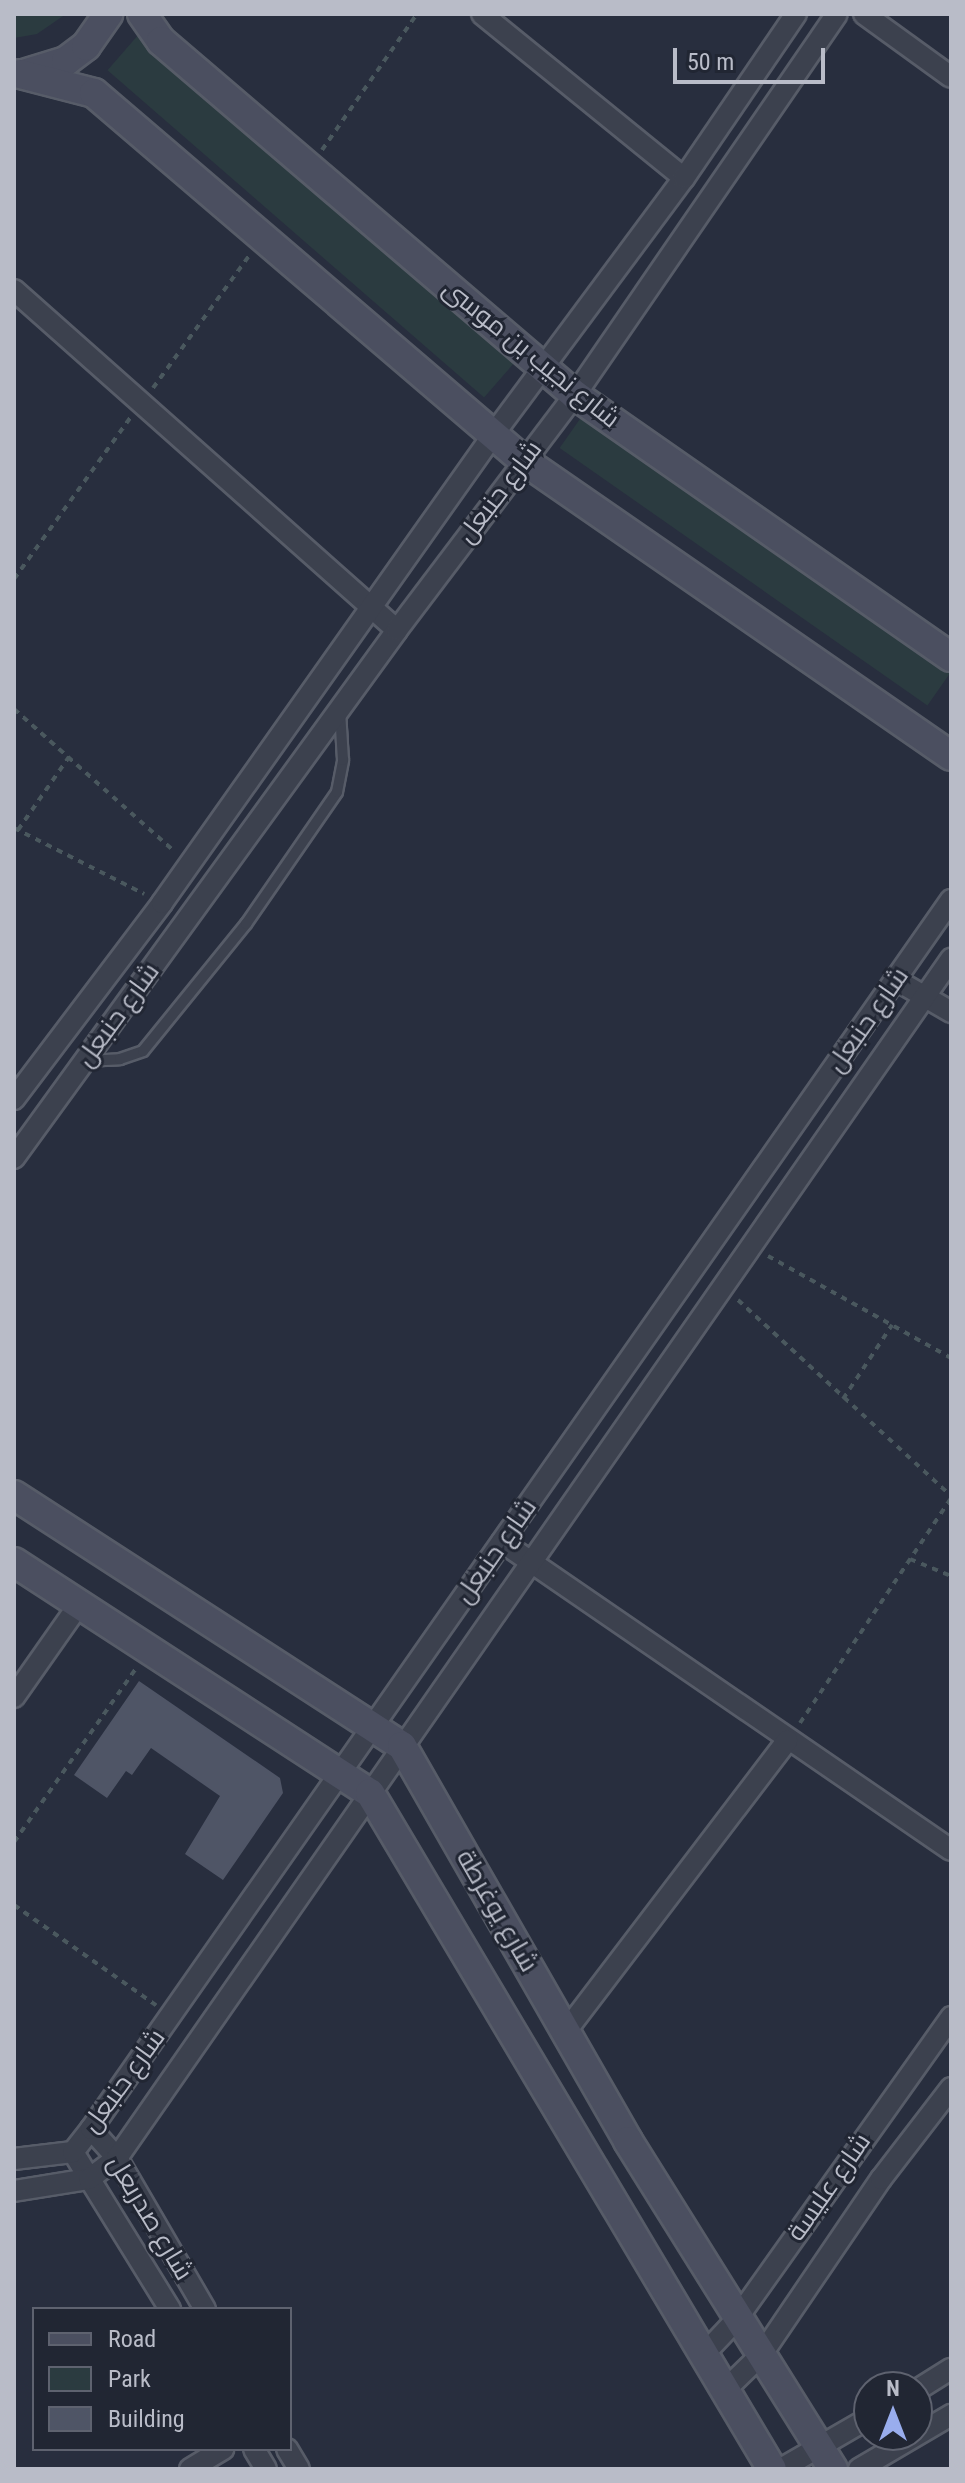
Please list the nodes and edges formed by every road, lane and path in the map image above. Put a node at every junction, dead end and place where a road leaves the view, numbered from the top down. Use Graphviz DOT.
graph roads {
  1 [pos="108,14"];
  2 [pos="142,14"];
  3 [pos="417,14"];
  4 [pos="482,14"];
  5 [pos="796,14"];
  6 [pos="837,14"];
  7 [pos="864,14"];
  8 [pos="17,74"];
  9 [pos="951,77"];
  10 [pos="309,169"];
  11 [pos="684,178"];
  12 [pos="14,290"];
  13 [pos="545,369"];
  14 [pos="575,395"];
  15 [pos="493,435"];
  16 [pos="523,460"];
  17 [pos="373,608"];
  18 [pos="397,630"];
  19 [pos="951,657"];
  20 [pos="340,708"];
  21 [pos="14,709"];
  22 [pos="951,756"];
  23 [pos="69,757"];
  24 [pos="16,829"];
  25 [pos="189,864"];
  26 [pos="951,900"];
  27 [pos="162,903"];
  28 [pos="951,959"];
  29 [pos="896,980"];
  30 [pos="924,997"];
  31 [pos="951,1012"];
  32 [pos="84,1061"];
  33 [pos="14,1099"];
  34 [pos="14,1158"];
  35 [pos="752,1247"];
  36 [pos="724,1286"];
  37 [pos="892,1325"];
  38 [pos="951,1358"];
  39 [pos="843,1399"];
  40 [pos="14,1495"];
  41 [pos="951,1497"];
  42 [pos="502,1542"];
  43 [pos="910,1559"];
  44 [pos="529,1561"];
  45 [pos="14,1562"];
  46 [pos="951,1576"];
  47 [pos="78,1606"];
  48 [pos="150,1649"];
  49 [pos="14,1697"];
  50 [pos="373,1722"];
  51 [pos="787,1741"];
  52 [pos="402,1746"];
  53 [pos="340,1770"];
  54 [pos="370,1793"];
  55 [pos="14,1842"];
  56 [pos="951,1850"];
  57 [pos="14,1905"];
  58 [pos="171,2015"];
  59 [pos="951,2017"];
  60 [pos="566,2031"];
  61 [pos="944,2038"];
  62 [pos="951,2088"];
  63 [pos="91,2129"];
  64 [pos="73,2152"];
  65 [pos="117,2158"];
  66 [pos="14,2159"];
  67 [pos="89,2179"];
  68 [pos="14,2191"];
  69 [pos="169,2307"];
  70 [pos="204,2307"];
  71 [pos="736,2320"];
  72 [pos="704,2354"];
  73 [pos="762,2354"];
  74 [pos="951,2369"];
  75 [pos="933,2380"];
  76 [pos="725,2390"];
  77 [pos="951,2415"];
  78 [pos="853,2433"];
  79 [pos="220,2451"];
  80 [pos="255,2451"];
  81 [pos="288,2451"];
  82 [pos="826,2458"];
  83 [pos="190,2469"];
  84 [pos="266,2469"];
  85 [pos="299,2469"];
  86 [pos="772,2469"];
  87 [pos="781,2469"];
  88 [pos="859,2469"];
  1 -- 8 [label="street"];
  2 -- 10 [label="street, شارع نجيب بن موسى"];
  3 -- 10 [label="path"];
  4 -- 11 [label="street"];
  5 -- 11 [label="street, شارع حنبعل"];
  6 -- 14 [label="street, شارع حنبعل"];
  7 -- 9 [label="street"];
  8 -- 15 [label="street"];
  10 -- 13 [label="street, شارع نجيب بن موسى"];
  11 -- 13 [label="street, شارع حنبعل"];
  12 -- 17 [label="street"];
  13 -- 14 [label="street, شارع نجيب بن موسى"];
  13 -- 15 [label="street, شارع حنبعل"];
  14 -- 16 [label="street, شارع حنبعل"];
  14 -- 19 [label="street, شارع نجيب بن موسى"];
  15 -- 16 [label="street"];
  15 -- 17 [label="street, شارع حنبعل"];
  16 -- 18 [label="street, شارع حنبعل"];
  16 -- 22 [label="street"];
  17 -- 18 [label="street"];
  17 -- 25 [label="street, شارع حنبعل"];
  18 -- 20 [label="street, شارع حنبعل"];
  20 -- 32 [label="street, شارع حنبعل"];
  20 -- 32 [label="lane"];
  21 -- 23 [label="path"];
  23 -- 24 [label="path"];
  23 -- 25 [label="path"];
  24 -- 27 [label="path"];
  25 -- 27 [label="street, شارع حنبعل"];
  26 -- 29 [label="street, شارع حنبعل"];
  27 -- 33 [label="street, شارع حنبعل"];
  28 -- 30 [label="street, شارع حنبعل"];
  29 -- 30 [label="street"];
  29 -- 42 [label="street, شارع حنبعل"];
  30 -- 31 [label="street"];
  30 -- 35 [label="street, شارع حنبعل"];
  32 -- 34 [label="street, شارع حنبعل"];
  35 -- 36 [label="street, شارع حنبعل"];
  35 -- 37 [label="path"];
  36 -- 39 [label="path"];
  36 -- 44 [label="street, شارع حنبعل"];
  37 -- 38 [label="path"];
  37 -- 39 [label="path"];
  39 -- 41 [label="path"];
  40 -- 50 [label="street, شارع يوغرطة"];
  41 -- 43 [label="path"];
  42 -- 44 [label="street"];
  42 -- 50 [label="street, شارع حنبعل"];
  43 -- 46 [label="path"];
  43 -- 51 [label="path"];
  44 -- 51 [label="street"];
  44 -- 52 [label="street, شارع حنبعل"];
  45 -- 47 [label="street, شارع يوغرطة"];
  47 -- 48 [label="street, شارع يوغرطة"];
  47 -- 49 [label="street"];
  48 -- 53 [label="street, شارع يوغرطة"];
  48 -- 55 [label="path"];
  50 -- 52 [label="street, شارع يوغرطة"];
  50 -- 53 [label="street, شارع حنبعل"];
  51 -- 56 [label="street"];
  51 -- 60 [label="street"];
  52 -- 54 [label="street, شارع حنبعل"];
  52 -- 60 [label="street, شارع يوغرطة"];
  53 -- 54 [label="street, شارع يوغرطة"];
  53 -- 58 [label="street, شارع حنبعل"];
  54 -- 65 [label="street, شارع حنبعل"];
  54 -- 72 [label="street, شارع يوغرطة"];
  57 -- 58 [label="path"];
  58 -- 63 [label="street, شارع حنبعل"];
  59 -- 61 [label="street, شارع عليسة"];
  60 -- 71 [label="street, شارع يوغرطة"];
  61 -- 71 [label="street, شارع عليسة"];
  62 -- 73 [label="street, شارع عليسة"];
  63 -- 64 [label="street, شارع حنبعل"];
  63 -- 65 [label="street, شارع صدربعل"];
  64 -- 66 [label="street, شارع حنبعل"];
  64 -- 67 [label="street, شارع صدربعل"];
  65 -- 67 [label="street, شارع حنبعل"];
  65 -- 70 [label="street, شارع صدربعل"];
  67 -- 68 [label="street, شارع حنبعل"];
  67 -- 69 [label="street, شارع صدربعل"];
  71 -- 72 [label="street, شارع عليسة"];
  71 -- 73 [label="street, شارع يوغرطة"];
  72 -- 76 [label="street, شارع يوغرطة"];
  73 -- 76 [label="street, شارع عليسة"];
  73 -- 82 [label="street, شارع يوغرطة"];
  74 -- 75 [label="street"];
  76 -- 86 [label="street, شارع يوغرطة"];
  77 -- 88 [label="street"];
  78 -- 82 [label="street"];
  79 -- 83 [label="street"];
  80 -- 84 [label="street"];
  81 -- 85 [label="street"];
  82 -- 87 [label="street"];
}
